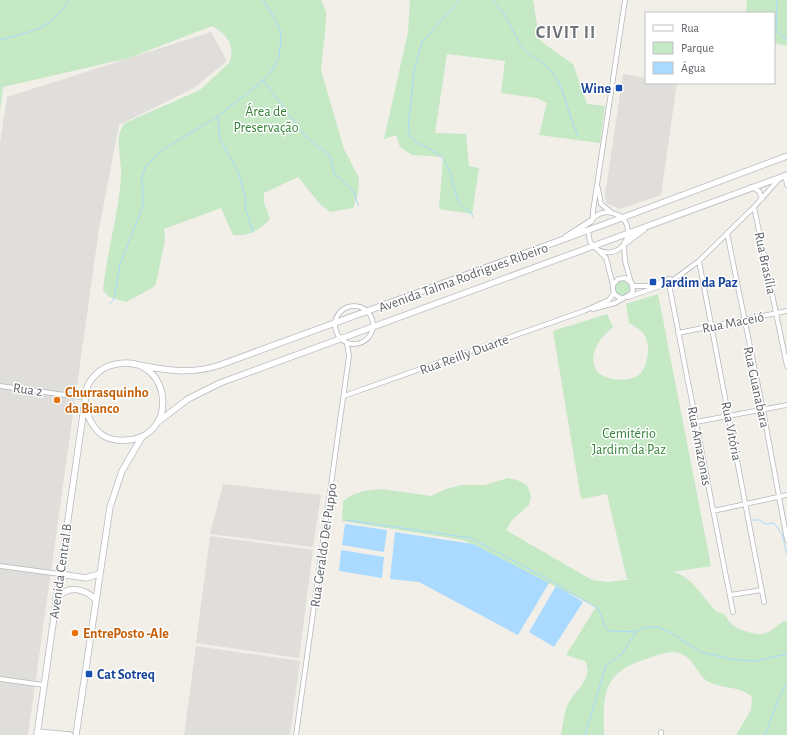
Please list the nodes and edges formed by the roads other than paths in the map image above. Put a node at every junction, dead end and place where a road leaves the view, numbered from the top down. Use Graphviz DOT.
graph roads {
  1 [pos="625,0"];
  2 [pos="787,156"];
  3 [pos="785,175"];
  4 [pos="597,183"];
  5 [pos="787,185"];
  6 [pos="751,187"];
  7 [pos="762,199"];
  8 [pos="754,207"];
  9 [pos="613,213"];
  10 [pos="622,218"];
  11 [pos="592,220"];
  12 [pos="647,226"];
  13 [pos="588,231"];
  14 [pos="628,233"];
  15 [pos="726,233"];
  16 [pos="562,240"];
  17 [pos="625,244"];
  18 [pos="593,246"];
  19 [pos="598,250"];
  20 [pos="699,261"];
  21 [pos="669,281"];
  22 [pos="632,284"];
  23 [pos="613,286"];
  24 [pos="614,293"];
  25 [pos="626,298"];
  26 [pos="584,311"];
  27 [pos="787,311"];
  28 [pos="368,312"];
  29 [pos="777,313"];
  30 [pos="743,321"];
  31 [pos="335,324"];
  32 [pos="374,327"];
  33 [pos="712,327"];
  34 [pos="678,333"];
  35 [pos="340,339"];
  36 [pos="347,344"];
  37 [pos="357,345"];
  38 [pos="349,356"];
  39 [pos="133,364"];
  40 [pos="787,366"];
  41 [pos="0,386"];
  42 [pos="344,396"];
  43 [pos="80,397"];
  44 [pos="787,404"];
  45 [pos="85,408"];
  46 [pos="763,410"];
  47 [pos="729,416"];
  48 [pos="158,422"];
  49 [pos="696,422"];
  50 [pos="142,437"];
  51 [pos="787,495"];
  52 [pos="778,497"];
  53 [pos="746,504"];
  54 [pos="713,510"];
  55 [pos="787,540"];
  56 [pos="0,566"];
  57 [pos="60,574"];
  58 [pos="99,574"];
  59 [pos="762,590"];
  60 [pos="730,596"];
  61 [pos="56,598"];
  62 [pos="96,600"];
  63 [pos="764,602"];
  64 [pos="733,612"];
  65 [pos="0,679"];
  66 [pos="44,685"];
  67 [pos="37,734"];
  68 [pos="70,735"];
  69 [pos="76,735"];
  70 [pos="296,735"];
  1 -- 4 [label="street"];
  2 -- 10 [label="main road, Avenida Talma Rodrigues Ribeiro"];
  3 -- 5 [label="street"];
  3 -- 6 [label="main road, Avenida Talma Rodrigues Ribeiro"];
  3 -- 7 [label="street, Rua Reilly Duarte"];
  4 -- 9 [label="street"];
  4 -- 11 [label="street"];
  6 -- 7 [label="street"];
  6 -- 12 [label="main road, Avenida Talma Rodrigues Ribeiro"];
  7 -- 8 [label="street, Rua Reilly Duarte"];
  8 -- 15 [label="street, Rua Reilly Duarte"];
  8 -- 29 [label="street, Rua Brasília"];
  9 -- 10 [label="street"];
  9 -- 11 [label="street"];
  10 -- 13 [label="main road, Avenida Talma Rodrigues Ribeiro"];
  10 -- 14 [label="street"];
  11 -- 13 [label="street"];
  11 -- 16 [label="main road"];
  12 -- 14 [label="main road, Avenida Talma Rodrigues Ribeiro"];
  12 -- 17 [label="main road"];
  13 -- 16 [label="main road, Avenida Talma Rodrigues Ribeiro"];
  13 -- 18 [label="street"];
  14 -- 17 [label="street"];
  14 -- 18 [label="main road, Avenida Talma Rodrigues Ribeiro"];
  15 -- 20 [label="street, Rua Reilly Duarte"];
  15 -- 30 [label="street, Rua Guanabara"];
  16 -- 28 [label="main road, Avenida Talma Rodrigues Ribeiro"];
  17 -- 19 [label="street"];
  17 -- 22 [label="street"];
  18 -- 19 [label="street"];
  18 -- 32 [label="main road, Avenida Talma Rodrigues Ribeiro"];
  19 -- 23 [label="street"];
  20 -- 21 [label="street, Rua Reilly Duarte"];
  20 -- 33 [label="street, Rua Vitória"];
  21 -- 22 [label="street, Rua Reilly Duarte"];
  21 -- 25 [label="street, Rua Reilly Duarte"];
  21 -- 34 [label="street, Rua Amazonas"];
  22 -- 23 [label="street"];
  22 -- 25 [label="street"];
  23 -- 24 [label="street"];
  24 -- 25 [label="street"];
  24 -- 26 [label="street, Rua Reilly Duarte"];
  25 -- 26 [label="street, Rua Reilly Duarte"];
  26 -- 42 [label="street, Rua Reilly Duarte"];
  27 -- 29 [label="street, Rua Maceió"];
  28 -- 31 [label="main road, Avenida Talma Rodrigues Ribeiro"];
  28 -- 31 [label="street"];
  28 -- 32 [label="street"];
  29 -- 30 [label="street, Rua Maceió"];
  29 -- 40 [label="street, Rua Brasília"];
  30 -- 33 [label="street, Rua Maceió"];
  30 -- 46 [label="street, Rua Guanabara"];
  31 -- 35 [label="street"];
  31 -- 39 [label="main road, Avenida Talma Rodrigues Ribeiro"];
  32 -- 35 [label="main road, Avenida Talma Rodrigues Ribeiro"];
  32 -- 37 [label="street, Rua Geraldo Del Puppo"];
  33 -- 34 [label="street, Rua Maceió"];
  33 -- 47 [label="street, Rua Vitória"];
  34 -- 49 [label="street, Rua Amazonas"];
  35 -- 36 [label="street"];
  35 -- 48 [label="main road, Avenida Talma Rodrigues Ribeiro"];
  36 -- 37 [label="street"];
  36 -- 38 [label="street, Rua Geraldo Del Puppo"];
  37 -- 38 [label="street, Rua Geraldo Del Puppo"];
  38 -- 42 [label="street, Rua Geraldo Del Puppo"];
  39 -- 45 [label="main road, Avenida Central B"];
  39 -- 48 [label="main road, Avenida Central B"];
  41 -- 43 [label="street, Rua 2"];
  42 -- 70 [label="street, Rua Geraldo Del Puppo"];
  44 -- 46 [label="street"];
  45 -- 50 [label="main road"];
  45 -- 57 [label="main road, Avenida Central B"];
  46 -- 47 [label="street"];
  46 -- 52 [label="street, Rua Guanabara"];
  47 -- 49 [label="street"];
  47 -- 53 [label="street, Rua Vitória"];
  48 -- 50 [label="main road"];
  49 -- 54 [label="street, Rua Amazonas"];
  50 -- 58 [label="main road"];
  51 -- 52 [label="street"];
  52 -- 53 [label="street"];
  52 -- 55 [label="street, Rua Guanabara"];
  53 -- 54 [label="street"];
  53 -- 59 [label="street, Rua Vitória"];
  54 -- 60 [label="street, Rua Amazonas"];
  56 -- 57 [label="street"];
  57 -- 58 [label="main road"];
  57 -- 61 [label="main road, Avenida Central B"];
  58 -- 62 [label="main road"];
  59 -- 60 [label="street"];
  59 -- 63 [label="street, Rua Vitória"];
  60 -- 64 [label="street, Rua Amazonas"];
  61 -- 62 [label="main road"];
  61 -- 66 [label="main road, Avenida Central B"];
  62 -- 69 [label="main road"];
  65 -- 66 [label="street"];
  66 -- 67 [label="main road, Avenida Central B"];
  67 -- 68 [label="main road"];
}
